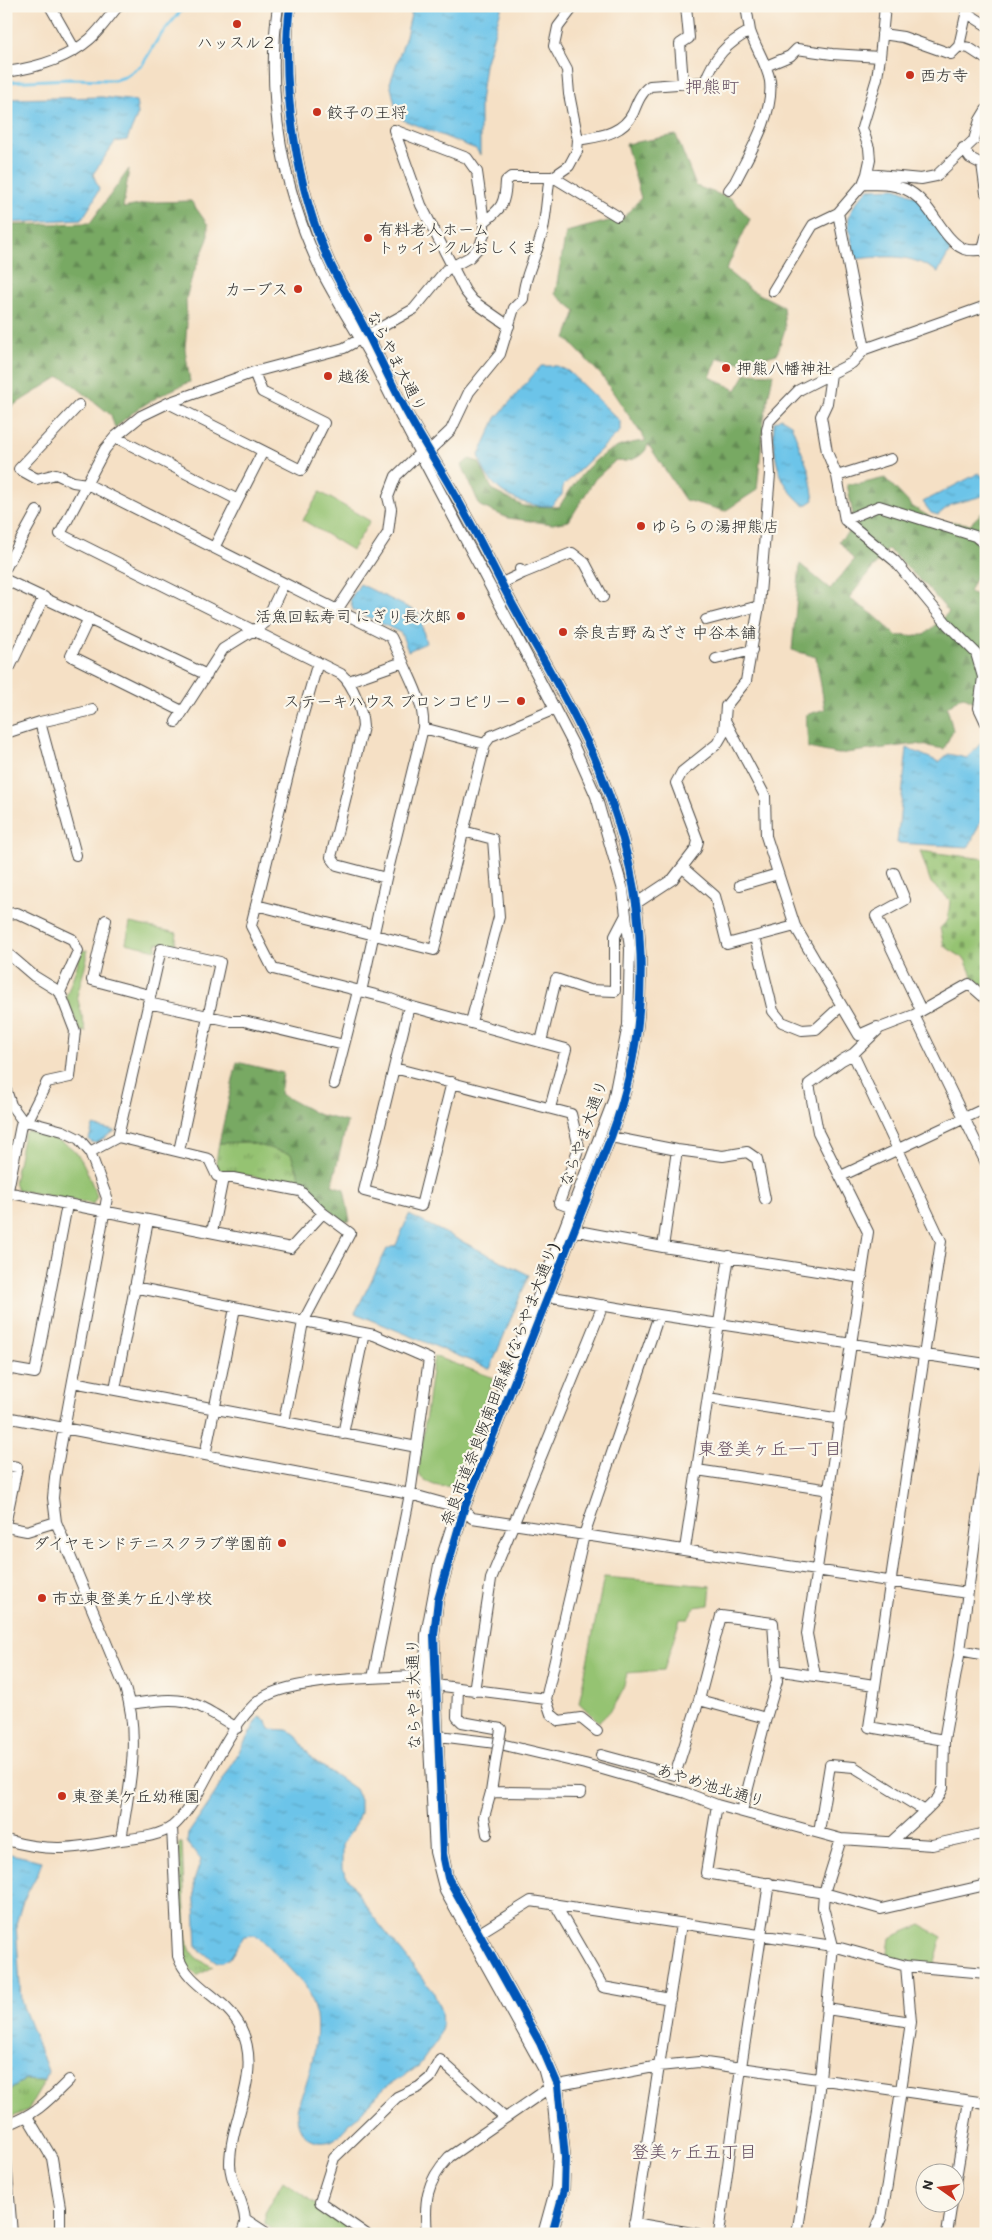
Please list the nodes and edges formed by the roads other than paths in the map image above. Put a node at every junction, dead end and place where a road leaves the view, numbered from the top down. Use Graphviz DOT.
graph roads {
  1 [pos="50,6"];
  2 [pos="118,6"];
  3 [pos="278,6"];
  4 [pos="290,6"];
  5 [pos="574,6"];
  6 [pos="686,6"];
  7 [pos="746,6"];
  8 [pos="885,6"];
  9 [pos="967,10"];
  10 [pos="986,25"];
  11 [pos="750,31"];
  12 [pos="882,34"];
  13 [pos="959,46"];
  14 [pos="75,50"];
  15 [pos="880,57"];
  16 [pos="986,59"];
  17 [pos="766,66"];
  18 [pos="6,72"];
  19 [pos="683,83"];
  20 [pos="986,110"];
  21 [pos="578,140"];
  22 [pos="963,148"];
  23 [pos="984,164"];
  24 [pos="553,177"];
  25 [pos="865,179"];
  26 [pos="729,190"];
  27 [pos="986,193"];
  28 [pos="838,213"];
  29 [pos="616,216"];
  30 [pos="484,222"];
  31 [pos="986,237"];
  32 [pos="984,252"];
  33 [pos="452,266"];
  34 [pos="773,291"];
  35 [pos="986,306"];
  36 [pos="509,326"];
  37 [pos="364,337"];
  38 [pos="865,349"];
  39 [pos="254,372"];
  40 [pos="831,374"];
  41 [pos="168,403"];
  42 [pos="79,405"];
  43 [pos="115,437"];
  44 [pos="263,451"];
  45 [pos="425,451"];
  46 [pos="891,459"];
  47 [pos="838,476"];
  48 [pos="87,484"];
  49 [pos="238,500"];
  50 [pos="37,511"];
  51 [pos="845,520"];
  52 [pos="986,545"];
  53 [pos="214,548"];
  54 [pos="6,566"];
  55 [pos="6,580"];
  56 [pos="284,583"];
  57 [pos="502,583"];
  58 [pos="44,597"];
  59 [pos="603,597"];
  60 [pos="759,606"];
  61 [pos="337,610"];
  62 [pos="89,618"];
  63 [pos="706,620"];
  64 [pos="256,630"];
  65 [pos="752,650"];
  66 [pos="716,659"];
  67 [pos="318,662"];
  68 [pos="403,662"];
  69 [pos="6,669"];
  70 [pos="207,674"];
  71 [pos="349,681"];
  72 [pos="555,709"];
  73 [pos="93,710"];
  74 [pos="182,711"];
  75 [pos="40,722"];
  76 [pos="176,722"];
  77 [pos="726,722"];
  78 [pos="986,723"];
  79 [pos="423,728"];
  80 [pos="6,733"];
  81 [pos="484,744"];
  82 [pos="463,831"];
  83 [pos="76,855"];
  84 [pos="683,868"];
  85 [pos="894,873"];
  86 [pos="778,874"];
  87 [pos="386,878"];
  88 [pos="740,885"];
  89 [pos="637,900"];
  90 [pos="256,905"];
  91 [pos="6,914"];
  92 [pos="626,915"];
  93 [pos="106,920"];
  94 [pos="795,926"];
  95 [pos="374,934"];
  96 [pos="755,937"];
  97 [pos="6,952"];
  98 [pos="359,991"];
  99 [pos="60,992"];
  100 [pos="149,999"];
  101 [pos="986,999"];
  102 [pos="409,1006"];
  103 [pos="841,1006"];
  104 [pos="917,1013"];
  105 [pos="209,1017"];
  106 [pos="472,1022"];
  107 [pos="880,1028"];
  108 [pos="541,1042"];
  109 [pos="344,1045"];
  110 [pos="853,1054"];
  111 [pos="394,1068"];
  112 [pos="452,1082"];
  113 [pos="334,1084"];
  114 [pos="6,1090"];
  115 [pos="550,1108"];
  116 [pos="986,1108"];
  117 [pos="963,1118"];
  118 [pos="25,1121"];
  119 [pos="118,1137"];
  120 [pos="611,1137"];
  121 [pos="677,1150"];
  122 [pos="898,1150"];
  123 [pos="179,1151"];
  124 [pos="90,1152"];
  125 [pos="986,1162"];
  126 [pos="841,1176"];
  127 [pos="223,1178"];
  128 [pos="7,1195"];
  129 [pos="764,1199"];
  130 [pos="67,1205"];
  131 [pos="572,1208"];
  132 [pos="106,1212"];
  133 [pos="323,1213"];
  134 [pos="148,1221"];
  135 [pos="570,1230"];
  136 [pos="212,1232"];
  137 [pos="663,1247"];
  138 [pos="728,1256"];
  139 [pos="862,1278"];
  140 [pos="134,1287"];
  141 [pos="544,1295"];
  142 [pos="603,1306"];
  143 [pos="235,1308"];
  144 [pos="659,1315"];
  145 [pos="303,1322"];
  146 [pos="719,1324"];
  147 [pos="364,1333"];
  148 [pos="852,1344"];
  149 [pos="924,1355"];
  150 [pos="986,1364"];
  151 [pos="6,1368"];
  152 [pos="73,1382"];
  153 [pos="115,1389"];
  154 [pos="708,1398"];
  155 [pos="214,1409"];
  156 [pos="6,1417"];
  157 [pos="841,1419"];
  158 [pos="284,1422"];
  159 [pos="65,1428"];
  160 [pos="343,1434"];
  161 [pos="417,1447"];
  162 [pos="205,1455"];
  163 [pos="986,1460"];
  164 [pos="6,1465"];
  165 [pos="697,1470"];
  166 [pos="830,1490"];
  167 [pos="410,1494"];
  168 [pos="460,1509"];
  169 [pos="981,1514"];
  170 [pos="6,1520"];
  171 [pos="56,1522"];
  172 [pos="513,1525"];
  173 [pos="6,1527"];
  174 [pos="584,1535"];
  175 [pos="685,1549"];
  176 [pos="818,1570"];
  177 [pos="890,1581"];
  178 [pos="967,1593"];
  179 [pos="960,1650"];
  180 [pos="986,1655"];
  181 [pos="776,1670"];
  182 [pos="815,1675"];
  183 [pos="425,1676"];
  184 [pos="373,1678"];
  185 [pos="435,1685"];
  186 [pos="874,1685"];
  187 [pos="458,1688"];
  188 [pos="474,1691"];
  189 [pos="546,1699"];
  190 [pos="699,1700"];
  191 [pos="130,1704"];
  192 [pos="766,1718"];
  193 [pos="237,1728"];
  194 [pos="597,1731"];
  195 [pos="433,1735"];
  196 [pos="944,1740"];
  197 [pos="601,1756"];
  198 [pos="491,1792"];
  199 [pos="581,1793"];
  200 [pos="717,1805"];
  201 [pos="742,1810"];
  202 [pos="925,1811"];
  203 [pos="172,1827"];
  204 [pos="819,1832"];
  205 [pos="986,1833"];
  206 [pos="487,1834"];
  207 [pos="841,1839"];
  208 [pos="6,1840"];
  209 [pos="121,1840"];
  210 [pos="890,1843"];
  211 [pos="770,1883"];
  212 [pos="986,1885"];
  213 [pos="824,1893"];
  214 [pos="554,1904"];
  215 [pos="681,1924"];
  216 [pos="762,1934"];
  217 [pos="474,1936"];
  218 [pos="833,1946"];
  219 [pos="906,1966"];
  220 [pos="986,1973"];
  221 [pos="670,1999"];
  222 [pos="827,2009"];
  223 [pos="911,2022"];
  224 [pos="659,2066"];
  225 [pos="741,2068"];
  226 [pos="820,2078"];
  227 [pos="69,2080"];
  228 [pos="554,2087"];
  229 [pos="902,2091"];
  230 [pos="969,2101"];
  231 [pos="986,2103"];
  232 [pos="28,2118"];
  233 [pos="505,2118"];
  234 [pos="6,2125"];
  235 [pos="6,2160"];
  236 [pos="959,2162"];
  237 [pos="950,2212"];
  238 [pos="246,2219"];
  239 [pos="633,2228"];
  240 [pos="12,2234"];
  241 [pos="60,2234"];
  242 [pos="242,2234"];
  243 [pos="268,2234"];
  244 [pos="366,2234"];
  245 [pos="426,2234"];
  246 [pos="543,2234"];
  247 [pos="552,2234"];
  248 [pos="698,2234"];
  249 [pos="719,2234"];
  250 [pos="797,2234"];
  251 [pos="874,2234"];
  252 [pos="947,2234"];
  1 -- 14 [label="street"];
  2 -- 14 [label="street"];
  3 -- 37 [label="street, ならやま大通り"];
  4 -- 37 [label="street, ならやま大通り"];
  5 -- 21 [label="street"];
  6 -- 19 [label="street"];
  7 -- 11 [label="street"];
  8 -- 12 [label="street"];
  9 -- 10 [label="street"];
  9 -- 13 [label="street"];
  11 -- 17 [label="street"];
  11 -- 19 [label="street"];
  12 -- 13 [label="street"];
  12 -- 15 [label="street"];
  13 -- 16 [label="street"];
  14 -- 18 [label="street"];
  15 -- 17 [label="street"];
  15 -- 25 [label="street"];
  17 -- 26 [label="street"];
  19 -- 21 [label="street"];
  20 -- 22 [label="street"];
  21 -- 24 [label="street"];
  22 -- 23 [label="street"];
  22 -- 25 [label="street"];
  23 -- 27 [label="street"];
  24 -- 29 [label="street"];
  24 -- 30 [label="street"];
  24 -- 36 [label="street"];
  25 -- 28 [label="street"];
  25 -- 32 [label="street"];
  28 -- 34 [label="street"];
  28 -- 38 [label="street"];
  30 -- 33 [label="street"];
  30 -- 33 [label="street"];
  31 -- 32 [label="street"];
  33 -- 36 [label="street"];
  33 -- 37 [label="street"];
  35 -- 38 [label="street"];
  36 -- 45 [label="street"];
  37 -- 39 [label="street"];
  37 -- 45 [label="street, ならやま大通り"];
  38 -- 40 [label="street"];
  39 -- 41 [label="street"];
  39 -- 44 [label="street"];
  40 -- 47 [label="street"];
  40 -- 60 [label="street"];
  41 -- 43 [label="street"];
  41 -- 44 [label="street"];
  42 -- 48 [label="street"];
  43 -- 48 [label="street"];
  43 -- 49 [label="street"];
  44 -- 49 [label="street"];
  45 -- 57 [label="street, ならやま大通り"];
  45 -- 61 [label="street"];
  45 -- 72 [label="street, ならやま大通り"];
  46 -- 47 [label="street"];
  47 -- 51 [label="street"];
  48 -- 53 [label="street"];
  48 -- 64 [label="street"];
  49 -- 53 [label="street"];
  50 -- 54 [label="street"];
  51 -- 52 [label="street"];
  51 -- 78 [label="street"];
  53 -- 56 [label="street"];
  55 -- 58 [label="street"];
  56 -- 61 [label="street"];
  56 -- 64 [label="street"];
  57 -- 59 [label="street"];
  57 -- 89 [label="street, ならやま大通り"];
  58 -- 62 [label="street"];
  58 -- 69 [label="street"];
  60 -- 63 [label="street"];
  60 -- 65 [label="street"];
  61 -- 68 [label="street"];
  62 -- 70 [label="street"];
  62 -- 74 [label="street"];
  64 -- 67 [label="street"];
  64 -- 70 [label="street"];
  65 -- 66 [label="street"];
  65 -- 77 [label="street"];
  67 -- 71 [label="street"];
  67 -- 90 [label="street"];
  68 -- 71 [label="street"];
  68 -- 79 [label="street"];
  70 -- 74 [label="street"];
  71 -- 87 [label="street"];
  72 -- 81 [label="street"];
  72 -- 92 [label="street, ならやま大通り"];
  73 -- 75 [label="street"];
  74 -- 76 [label="street"];
  75 -- 80 [label="street"];
  75 -- 83 [label="street"];
  77 -- 84 [label="street"];
  77 -- 86 [label="street"];
  79 -- 81 [label="street"];
  79 -- 87 [label="street"];
  81 -- 82 [label="street"];
  82 -- 95 [label="street"];
  82 -- 106 [label="street"];
  84 -- 89 [label="street"];
  84 -- 96 [label="street"];
  85 -- 104 [label="street"];
  86 -- 88 [label="street"];
  86 -- 94 [label="street"];
  87 -- 95 [label="street"];
  89 -- 92 [label="street"];
  89 -- 120 [label="street, ならやま大通り"];
  90 -- 95 [label="street"];
  90 -- 98 [label="street"];
  91 -- 99 [label="street"];
  92 -- 108 [label="street"];
  92 -- 131 [label="street, ならやま大通り"];
  93 -- 100 [label="street"];
  94 -- 96 [label="street"];
  94 -- 103 [label="street"];
  95 -- 98 [label="street"];
  96 -- 103 [label="street"];
  97 -- 99 [label="street"];
  98 -- 102 [label="street"];
  98 -- 109 [label="street"];
  99 -- 118 [label="street"];
  100 -- 105 [label="street"];
  100 -- 105 [label="street"];
  100 -- 119 [label="street"];
  101 -- 104 [label="street"];
  102 -- 106 [label="street"];
  102 -- 111 [label="street"];
  103 -- 107 [label="street"];
  104 -- 107 [label="street"];
  104 -- 117 [label="street"];
  105 -- 109 [label="street"];
  105 -- 123 [label="street"];
  106 -- 108 [label="street"];
  107 -- 110 [label="street"];
  108 -- 115 [label="street"];
  109 -- 113 [label="street"];
  110 -- 122 [label="street"];
  110 -- 126 [label="street"];
  111 -- 112 [label="street"];
  111 -- 112 [label="street"];
  112 -- 115 [label="street"];
  114 -- 118 [label="street"];
  115 -- 131 [label="street"];
  116 -- 117 [label="street"];
  117 -- 122 [label="street"];
  117 -- 125 [label="street"];
  118 -- 124 [label="street"];
  118 -- 128 [label="street"];
  119 -- 123 [label="street"];
  119 -- 124 [label="street"];
  120 -- 121 [label="street"];
  120 -- 135 [label="street, ならやま大通り"];
  121 -- 129 [label="street"];
  121 -- 137 [label="street"];
  122 -- 126 [label="street"];
  122 -- 149 [label="street"];
  123 -- 127 [label="street"];
  124 -- 132 [label="street"];
  126 -- 139 [label="street"];
  127 -- 133 [label="street"];
  127 -- 136 [label="street"];
  128 -- 130 [label="street"];
  130 -- 132 [label="street"];
  130 -- 151 [label="street"];
  131 -- 135 [label="street, ならやま大通り"];
  132 -- 134 [label="street"];
  132 -- 152 [label="street"];
  133 -- 136 [label="street"];
  133 -- 145 [label="street"];
  134 -- 136 [label="street"];
  134 -- 140 [label="street"];
  135 -- 137 [label="street"];
  135 -- 141 [label="street, 奈良市道奈良阪南田原線 (ならやま大通り)"];
  137 -- 138 [label="street"];
  138 -- 139 [label="street"];
  138 -- 146 [label="street"];
  139 -- 148 [label="street"];
  140 -- 143 [label="street"];
  140 -- 153 [label="street"];
  141 -- 142 [label="street"];
  141 -- 168 [label="street, 奈良市道奈良阪南田原線 (ならやま大通り)"];
  142 -- 144 [label="street"];
  142 -- 172 [label="street"];
  143 -- 145 [label="street"];
  143 -- 155 [label="street"];
  144 -- 146 [label="street"];
  144 -- 174 [label="street"];
  145 -- 147 [label="street"];
  145 -- 158 [label="street"];
  146 -- 148 [label="street"];
  146 -- 154 [label="street"];
  147 -- 160 [label="street"];
  147 -- 161 [label="street"];
  148 -- 149 [label="street"];
  148 -- 157 [label="street"];
  149 -- 150 [label="street"];
  149 -- 177 [label="street"];
  152 -- 153 [label="street"];
  152 -- 159 [label="street"];
  153 -- 155 [label="street"];
  154 -- 157 [label="street"];
  154 -- 165 [label="street"];
  155 -- 158 [label="street"];
  155 -- 162 [label="street"];
  156 -- 159 [label="street"];
  157 -- 166 [label="street"];
  158 -- 160 [label="street"];
  159 -- 162 [label="street"];
  159 -- 171 [label="street"];
  160 -- 161 [label="street"];
  161 -- 167 [label="street"];
  162 -- 167 [label="street"];
  163 -- 169 [label="street"];
  164 -- 170 [label="street"];
  165 -- 166 [label="street"];
  165 -- 175 [label="street"];
  166 -- 176 [label="street"];
  167 -- 168 [label="street"];
  167 -- 184 [label="street"];
  168 -- 172 [label="street"];
  168 -- 183 [label="street, ならやま大通り"];
  168 -- 185 [label="street, 奈良市道奈良阪南田原線 (ならやま大通り)"];
  169 -- 178 [label="street"];
  171 -- 173 [label="street"];
  171 -- 191 [label="street"];
  172 -- 174 [label="street"];
  172 -- 188 [label="street"];
  174 -- 175 [label="street"];
  174 -- 189 [label="street"];
  175 -- 176 [label="street"];
  176 -- 177 [label="street"];
  176 -- 182 [label="street"];
  177 -- 178 [label="street"];
  177 -- 186 [label="street"];
  178 -- 179 [label="street"];
  179 -- 180 [label="street"];
  179 -- 196 [label="street"];
  181 -- 182 [label="street"];
  181 -- 190 [label="street"];
  181 -- 192 [label="street"];
  182 -- 186 [label="street"];
  183 -- 184 [label="street"];
  183 -- 185 [label="street"];
  183 -- 195 [label="street, ならやま大通り"];
  184 -- 193 [label="street"];
  185 -- 187 [label="street"];
  185 -- 195 [label="street, 奈良市道奈良阪南田原線 (ならやま大通り)"];
  186 -- 196 [label="street"];
  187 -- 188 [label="street"];
  187 -- 198 [label="street, bridge"];
  188 -- 189 [label="street"];
  189 -- 194 [label="street"];
  190 -- 192 [label="street"];
  190 -- 197 [label="street"];
  191 -- 193 [label="street"];
  191 -- 209 [label="street"];
  192 -- 201 [label="street"];
  193 -- 203 [label="street"];
  195 -- 200 [label="street, あやめ池北通り"];
  195 -- 217 [label="street, ならやま大通り"];
  196 -- 202 [label="street"];
  198 -- 199 [label="street"];
  198 -- 206 [label="street"];
  200 -- 201 [label="street, あやめ池北通り"];
  200 -- 211 [label="street"];
  201 -- 204 [label="street, あやめ池北通り"];
  202 -- 204 [label="street"];
  202 -- 210 [label="street"];
  203 -- 209 [label="street"];
  203 -- 238 [label="street"];
  204 -- 207 [label="street, あやめ池北通り"];
  205 -- 210 [label="street, あやめ池北通り"];
  207 -- 210 [label="street, あやめ池北通り"];
  207 -- 213 [label="street"];
  208 -- 209 [label="street"];
  211 -- 213 [label="street"];
  211 -- 216 [label="street"];
  212 -- 213 [label="street"];
  213 -- 218 [label="street"];
  214 -- 215 [label="street"];
  214 -- 217 [label="street"];
  214 -- 221 [label="street"];
  215 -- 216 [label="street"];
  215 -- 221 [label="street"];
  216 -- 218 [label="street"];
  216 -- 225 [label="street"];
  217 -- 228 [label="street, ならやま大通り"];
  218 -- 219 [label="street"];
  218 -- 222 [label="street"];
  219 -- 220 [label="street"];
  219 -- 223 [label="street"];
  221 -- 224 [label="street"];
  222 -- 223 [label="street"];
  222 -- 226 [label="street"];
  223 -- 229 [label="street"];
  224 -- 225 [label="street"];
  224 -- 228 [label="street"];
  224 -- 239 [label="street"];
  225 -- 226 [label="street"];
  225 -- 249 [label="street"];
  226 -- 229 [label="street"];
  226 -- 250 [label="street"];
  227 -- 232 [label="street"];
  228 -- 233 [label="street"];
  228 -- 246 [label="street, ならやま大通り"];
  228 -- 247 [label="street"];
  229 -- 230 [label="street"];
  229 -- 251 [label="street"];
  230 -- 231 [label="street"];
  230 -- 236 [label="street"];
  232 -- 234 [label="street"];
  232 -- 241 [label="street"];
  233 -- 244 [label="street"];
  233 -- 245 [label="street"];
  235 -- 240 [label="street"];
  237 -- 252 [label="street"];
  238 -- 242 [label="street"];
  238 -- 243 [label="street"];
  239 -- 248 [label="street"];
}
